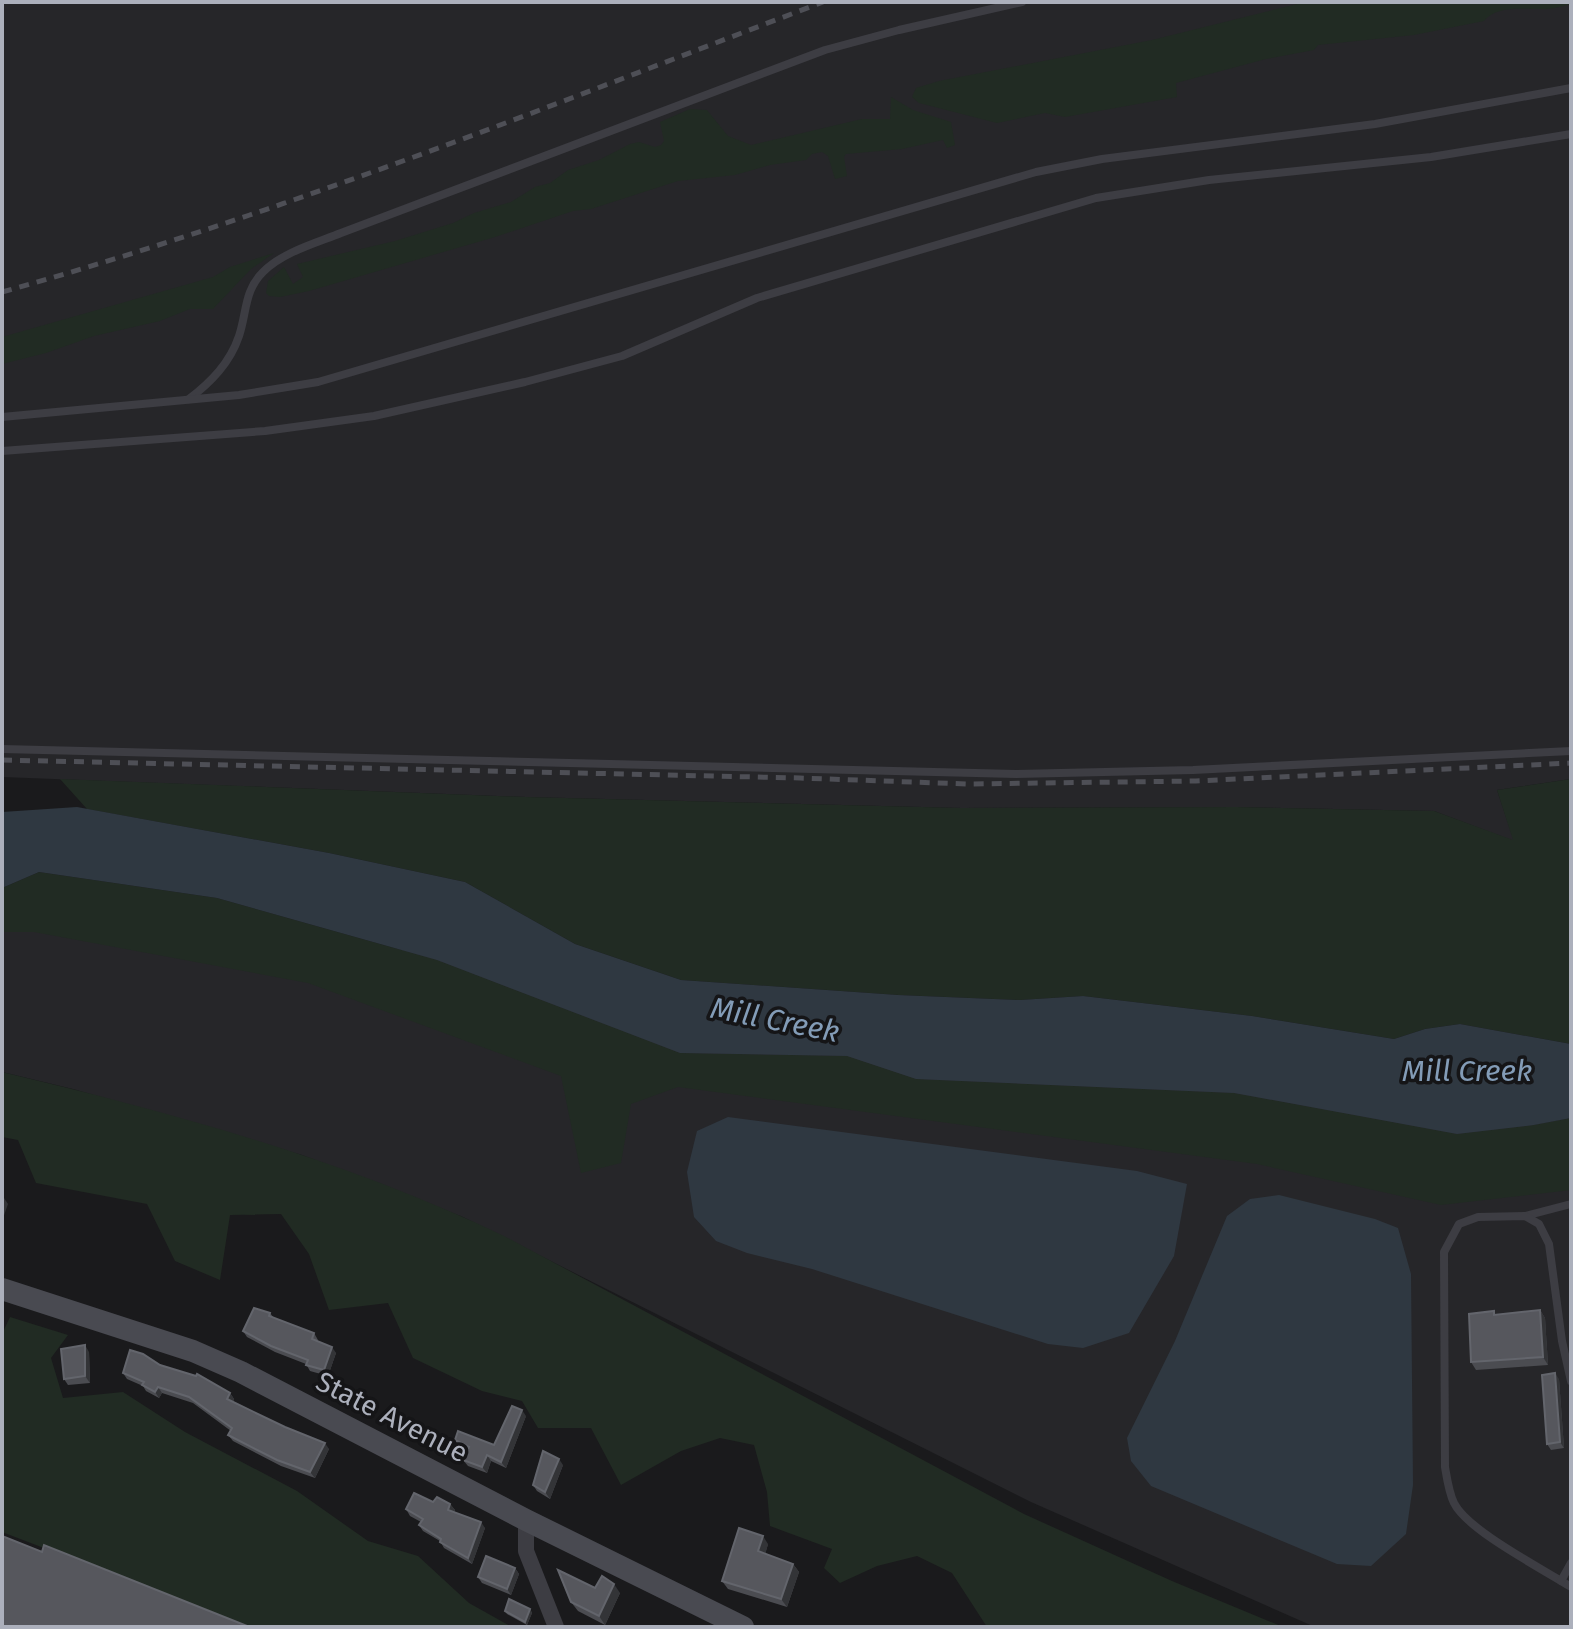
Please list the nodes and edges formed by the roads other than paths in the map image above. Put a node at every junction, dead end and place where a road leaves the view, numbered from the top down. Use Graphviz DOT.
graph roads {
  1 [pos="1022,2"];
  2 [pos="1571,88"];
  3 [pos="1571,134"];
  4 [pos="188,399"];
  5 [pos="2,417"];
  6 [pos="2,451"];
  7 [pos="2,749"];
  8 [pos="1571,751"];
  9 [pos="1571,1204"];
  10 [pos="1525,1216"];
  11 [pos="2,1289"];
  12 [pos="1571,1381"];
  13 [pos="526,1520"];
  14 [pos="1571,1563"];
  15 [pos="1561,1581"];
  16 [pos="1571,1587"];
  17 [pos="556,1627"];
  18 [pos="743,1627"];
  1 -- 4 [label="lane"];
  2 -- 4 [label="lane"];
  3 -- 6 [label="lane"];
  4 -- 5 [label="lane"];
  7 -- 8 [label="lane"];
  9 -- 10 [label="lane"];
  10 -- 12 [label="lane"];
  10 -- 15 [label="lane"];
  11 -- 13 [label="main road, State Avenue"];
  13 -- 17 [label="street"];
  13 -- 18 [label="main road, State Avenue"];
  14 -- 15 [label="lane"];
  15 -- 16 [label="lane"];
}
